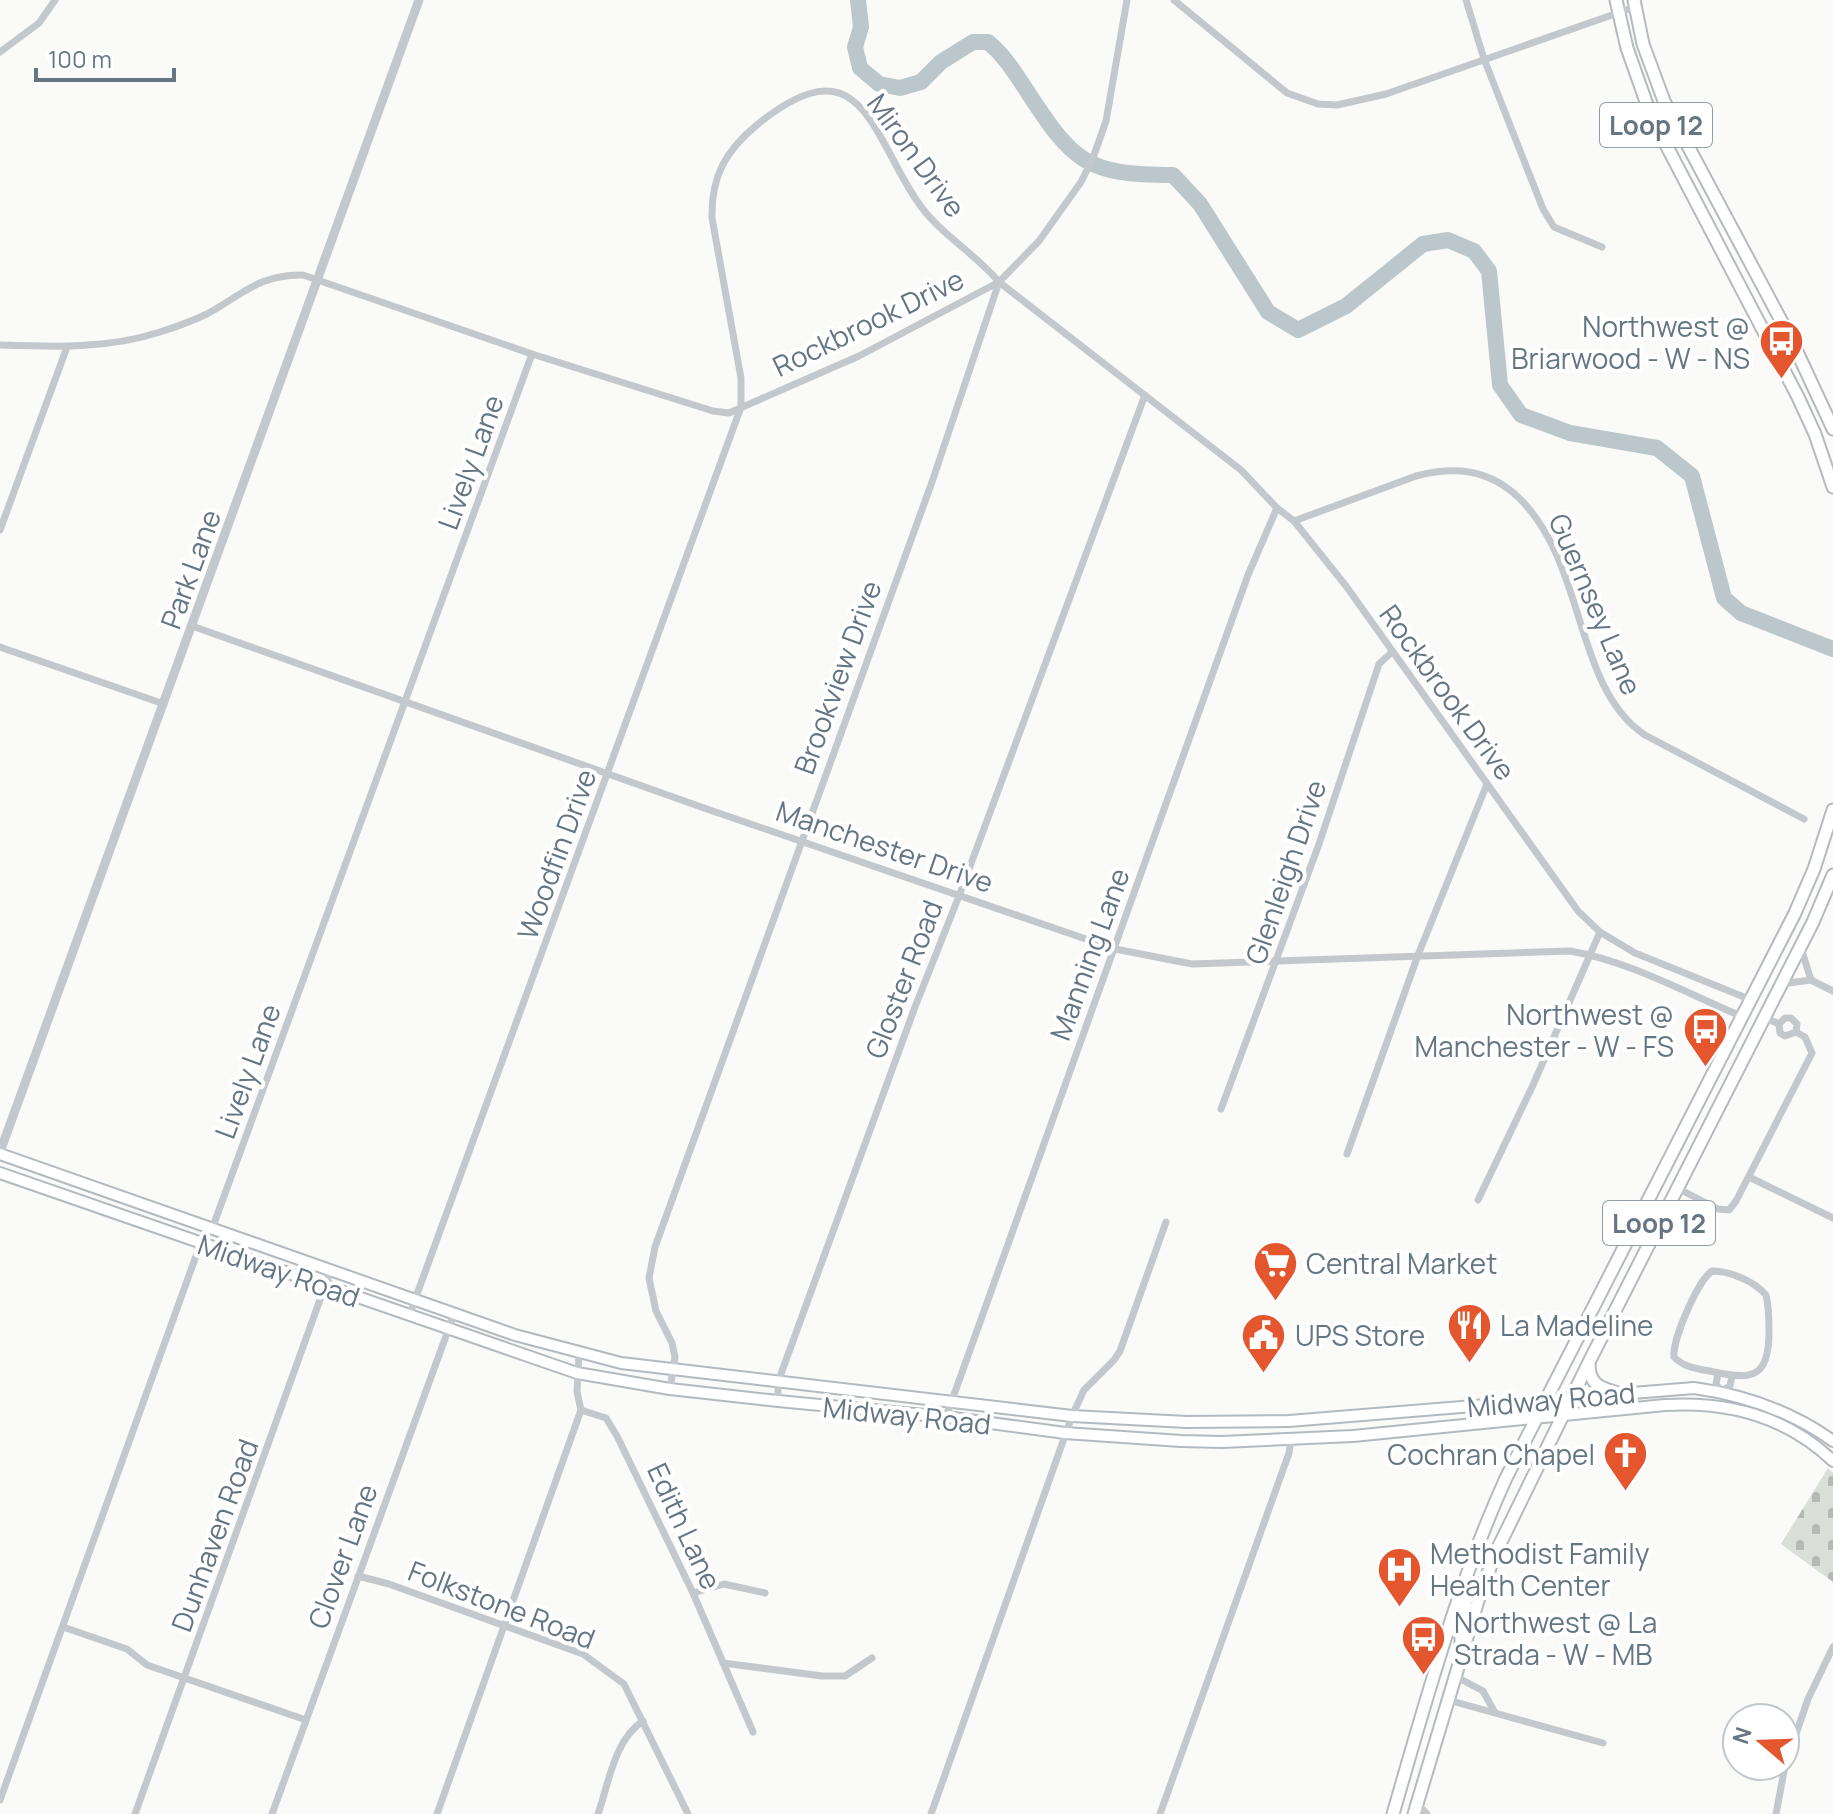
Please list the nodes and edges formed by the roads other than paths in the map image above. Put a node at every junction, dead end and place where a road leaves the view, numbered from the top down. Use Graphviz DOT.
graph roads {
  1 [pos="55,0"];
  2 [pos="419,0"];
  3 [pos="1127,0"];
  4 [pos="1174,0"];
  5 [pos="1466,0"];
  6 [pos="1634,4"];
  7 [pos="1616,6"];
  8 [pos="0,52"];
  9 [pos="1484,59"];
  10 [pos="1602,247"];
  11 [pos="1757,276"];
  12 [pos="319,280"];
  13 [pos="999,282"];
  14 [pos="1739,285"];
  15 [pos="0,345"];
  16 [pos="67,347"];
  17 [pos="532,354"];
  18 [pos="1145,395"];
  19 [pos="741,407"];
  20 [pos="1833,429"];
  21 [pos="1833,487"];
  22 [pos="1277,508"];
  23 [pos="1294,521"];
  24 [pos="0,530"];
  25 [pos="192,626"];
  26 [pos="0,647"];
  27 [pos="1392,652"];
  28 [pos="406,701"];
  29 [pos="164,704"];
  30 [pos="609,773"];
  31 [pos="1487,784"];
  32 [pos="1833,810"];
  33 [pos="1804,819"];
  34 [pos="801,841"];
  35 [pos="1828,845"];
  36 [pos="1833,875"];
  37 [pos="959,896"];
  38 [pos="1600,932"];
  39 [pos="1800,946"];
  40 [pos="1115,949"];
  41 [pos="1589,954"];
  42 [pos="1418,955"];
  43 [pos="1277,962"];
  44 [pos="1811,980"];
  45 [pos="1781,984"];
  46 [pos="1833,991"];
  47 [pos="1749,999"];
  48 [pos="1741,1016"];
  49 [pos="1764,1017"];
  50 [pos="1779,1024"];
  51 [pos="1796,1032"];
  52 [pos="1221,1109"];
  53 [pos="0,1153"];
  54 [pos="1347,1154"];
  55 [pos="0,1173"];
  56 [pos="1749,1177"];
  57 [pos="1677,1188"];
  58 [pos="1478,1200"];
  59 [pos="1833,1218"];
  60 [pos="1166,1222"];
  61 [pos="212,1229"];
  62 [pos="201,1242"];
  63 [pos="331,1269"];
  64 [pos="325,1287"];
  65 [pos="415,1301"];
  66 [pos="454,1314"];
  67 [pos="409,1316"];
  68 [pos="449,1329"];
  69 [pos="579,1353"];
  70 [pos="1590,1360"];
  71 [pos="672,1367"];
  72 [pos="577,1373"];
  73 [pos="1718,1373"];
  74 [pos="1732,1376"];
  75 [pos="778,1382"];
  76 [pos="670,1389"];
  77 [pos="1721,1391"];
  78 [pos="1618,1393"];
  79 [pos="1547,1399"];
  80 [pos="1570,1399"];
  81 [pos="951,1400"];
  82 [pos="778,1401"];
  83 [pos="1718,1406"];
  84 [pos="581,1410"];
  85 [pos="1394,1413"];
  86 [pos="1562,1415"];
  87 [pos="1072,1416"];
  88 [pos="1538,1416"];
  89 [pos="946,1417"];
  90 [pos="1289,1421"];
  91 [pos="1396,1432"];
  92 [pos="1065,1433"];
  93 [pos="1291,1440"];
  94 [pos="1833,1441"];
  95 [pos="1833,1461"];
  96 [pos="358,1576"];
  97 [pos="1460,1590"];
  98 [pos="693,1593"];
  99 [pos="765,1593"];
  100 [pos="505,1626"];
  101 [pos="63,1627"];
  102 [pos="1833,1647"];
  103 [pos="1462,1654"];
  104 [pos="872,1658"];
  105 [pos="723,1663"];
  106 [pos="1455,1676"];
  107 [pos="185,1680"];
  108 [pos="1430,1693"];
  109 [pos="1448,1700"];
  110 [pos="1494,1711"];
  111 [pos="1801,1719"];
  112 [pos="306,1720"];
  113 [pos="643,1721"];
  114 [pos="753,1732"];
  115 [pos="1603,1743"];
  116 [pos="1782,1782"];
  117 [pos="0,1800"];
  118 [pos="1416,1809"];
  119 [pos="135,1814"];
  120 [pos="272,1814"];
  121 [pos="437,1814"];
  122 [pos="598,1814"];
  123 [pos="688,1814"];
  124 [pos="931,1814"];
  125 [pos="1160,1814"];
  126 [pos="1393,1814"];
  127 [pos="1427,1814"];
  128 [pos="1776,1814"];
  1 -- 8 [label="street"];
  2 -- 12 [label="street, Park Lane"];
  3 -- 13 [label="street, Brookview Drive"];
  4 -- 9 [label="street"];
  5 -- 9 [label="street"];
  6 -- 7 [label="street"];
  6 -- 11 [label="main road, Loop 12"];
  7 -- 9 [label="street"];
  7 -- 14 [label="main road, Loop 12"];
  9 -- 10 [label="street"];
  11 -- 14 [label="main road"];
  11 -- 20 [label="main road, Loop 12"];
  12 -- 16 [label="street, Rockbrook Drive"];
  12 -- 17 [label="street, Rockbrook Drive"];
  12 -- 25 [label="street, Park Lane"];
  13 -- 18 [label="street, Rockbrook Drive"];
  13 -- 19 [label="street, Rockbrook Drive"];
  13 -- 19 [label="street, Miron Drive"];
  13 -- 34 [label="street, Brookview Drive"];
  14 -- 21 [label="main road, Loop 12"];
  15 -- 16 [label="street, Rockbrook Drive"];
  16 -- 24 [label="street"];
  17 -- 19 [label="street, Rockbrook Drive"];
  17 -- 28 [label="street, Lively Lane"];
  18 -- 22 [label="street, Rockbrook Drive"];
  18 -- 37 [label="street, Gloster Road"];
  19 -- 30 [label="street, Woodfin Drive"];
  22 -- 23 [label="street, Rockbrook Drive"];
  22 -- 40 [label="street, Manning Lane"];
  23 -- 27 [label="street, Rockbrook Drive"];
  23 -- 33 [label="street, Guernsey Lane"];
  25 -- 28 [label="street, Manchester Drive"];
  25 -- 29 [label="street, Park Lane"];
  26 -- 29 [label="street"];
  27 -- 31 [label="street, Rockbrook Drive"];
  27 -- 43 [label="street, Glenleigh Drive"];
  28 -- 30 [label="street, Manchester Drive"];
  28 -- 61 [label="street, Lively Lane"];
  29 -- 53 [label="street, Park Lane"];
  30 -- 34 [label="street, Manchester Drive"];
  30 -- 65 [label="street, Woodfin Drive"];
  31 -- 38 [label="street, Rockbrook Drive"];
  31 -- 42 [label="street"];
  32 -- 35 [label="main road, Loop 12"];
  34 -- 37 [label="street, Manchester Drive"];
  34 -- 71 [label="street, Brookview Drive"];
  35 -- 47 [label="main road, Loop 12"];
  36 -- 39 [label="main road, Loop 12"];
  37 -- 40 [label="street, Manchester Drive"];
  37 -- 75 [label="street, Gloster Road"];
  38 -- 41 [label="street"];
  38 -- 47 [label="street, Rockbrook Drive"];
  39 -- 44 [label="street"];
  39 -- 45 [label="main road, Loop 12"];
  40 -- 43 [label="street, Manchester Drive"];
  40 -- 81 [label="street, Manning Lane"];
  41 -- 42 [label="street, Manchester Drive"];
  41 -- 48 [label="street"];
  41 -- 58 [label="street"];
  42 -- 43 [label="street, Manchester Drive"];
  42 -- 54 [label="street"];
  43 -- 52 [label="street, Glenleigh Drive"];
  44 -- 45 [label="street"];
  44 -- 46 [label="street"];
  45 -- 49 [label="main road, Loop 12"];
  47 -- 48 [label="main road, Loop 12"];
  47 -- 49 [label="main road"];
  48 -- 49 [label="main road"];
  48 -- 79 [label="main road, Loop 12"];
  49 -- 50 [label="street"];
  49 -- 57 [label="main road, Loop 12"];
  50 -- 51 [label="street"];
  50 -- 51 [label="street"];
  51 -- 56 [label="street"];
  53 -- 61 [label="main road, Midway Road"];
  55 -- 62 [label="main road, Midway Road"];
  56 -- 57 [label="street"];
  56 -- 59 [label="street"];
  57 -- 70 [label="main road, Loop 12"];
  60 -- 87 [label="street"];
  61 -- 62 [label="street, Lively Lane"];
  61 -- 63 [label="main road, Midway Road"];
  62 -- 64 [label="main road, Midway Road"];
  62 -- 101 [label="street, Lively Lane"];
  63 -- 64 [label="street, Dunhaven Road"];
  63 -- 65 [label="main road, Midway Road"];
  64 -- 67 [label="main road, Midway Road"];
  64 -- 107 [label="street, Dunhaven Road"];
  65 -- 66 [label="main road, Midway Road"];
  65 -- 67 [label="street, Woodfin Drive"];
  66 -- 68 [label="street, Clover Lane"];
  66 -- 69 [label="main road, Midway Road"];
  67 -- 68 [label="main road, Midway Road"];
  68 -- 72 [label="main road, Midway Road"];
  68 -- 96 [label="street, Clover Lane"];
  69 -- 71 [label="main road, Midway Road"];
  69 -- 72 [label="street"];
  70 -- 78 [label="main road"];
  70 -- 80 [label="main road, Loop 12"];
  71 -- 75 [label="main road, Midway Road"];
  71 -- 76 [label="street, Brookview Drive"];
  72 -- 76 [label="main road, Midway Road"];
  72 -- 84 [label="street"];
  73 -- 74 [label="street"];
  73 -- 74 [label="street"];
  73 -- 77 [label="street"];
  74 -- 77 [label="street"];
  75 -- 81 [label="main road, Midway Road"];
  75 -- 82 [label="street, Gloster Road"];
  76 -- 82 [label="main road, Midway Road"];
  77 -- 78 [label="main road, Midway Road"];
  77 -- 83 [label="main road"];
  77 -- 94 [label="main road, Midway Road"];
  78 -- 80 [label="main road, Midway Road"];
  79 -- 80 [label="main road, Midway Road"];
  79 -- 85 [label="main road, Midway Road"];
  79 -- 88 [label="main road, Loop 12"];
  80 -- 86 [label="main road, Loop 12"];
  81 -- 87 [label="main road, Midway Road"];
  81 -- 89 [label="street, Manning Lane"];
  82 -- 89 [label="main road, Midway Road"];
  83 -- 86 [label="main road, Midway Road"];
  83 -- 95 [label="main road, Midway Road"];
  84 -- 98 [label="street, Edith Lane"];
  84 -- 100 [label="street"];
  85 -- 90 [label="main road, Midway Road"];
  85 -- 91 [label="main road"];
  86 -- 88 [label="main road, Midway Road"];
  86 -- 103 [label="main road, Loop 12"];
  87 -- 90 [label="main road, Midway Road"];
  87 -- 92 [label="street"];
  88 -- 91 [label="main road, Midway Road"];
  88 -- 97 [label="main road, Loop 12"];
  89 -- 92 [label="main road, Midway Road"];
  90 -- 93 [label="main road"];
  91 -- 93 [label="main road, Midway Road"];
  92 -- 93 [label="main road, Midway Road"];
  92 -- 124 [label="street"];
  93 -- 125 [label="street"];
  96 -- 100 [label="street, Folkstone Road"];
  96 -- 112 [label="street, Clover Lane"];
  97 -- 103 [label="main road"];
  97 -- 108 [label="main road, Loop 12"];
  98 -- 99 [label="street"];
  98 -- 105 [label="street, Edith Lane"];
  100 -- 113 [label="street, Folkstone Road"];
  100 -- 121 [label="street"];
  101 -- 107 [label="street"];
  101 -- 117 [label="street, Lively Lane"];
  102 -- 111 [label="street"];
  103 -- 106 [label="main road, Loop 12"];
  104 -- 105 [label="street"];
  105 -- 114 [label="street, Edith Lane"];
  106 -- 109 [label="main road, Loop 12"];
  106 -- 110 [label="street"];
  107 -- 112 [label="street"];
  107 -- 119 [label="street, Dunhaven Road"];
  108 -- 109 [label="main road"];
  108 -- 126 [label="main road, Loop 12"];
  109 -- 110 [label="street"];
  109 -- 118 [label="main road, Loop 12"];
  110 -- 115 [label="street"];
  112 -- 120 [label="street, Clover Lane"];
  113 -- 122 [label="street"];
  113 -- 123 [label="street, Folkstone Road"];
  116 -- 128 [label="street"];
  118 -- 127 [label="street"];
}
